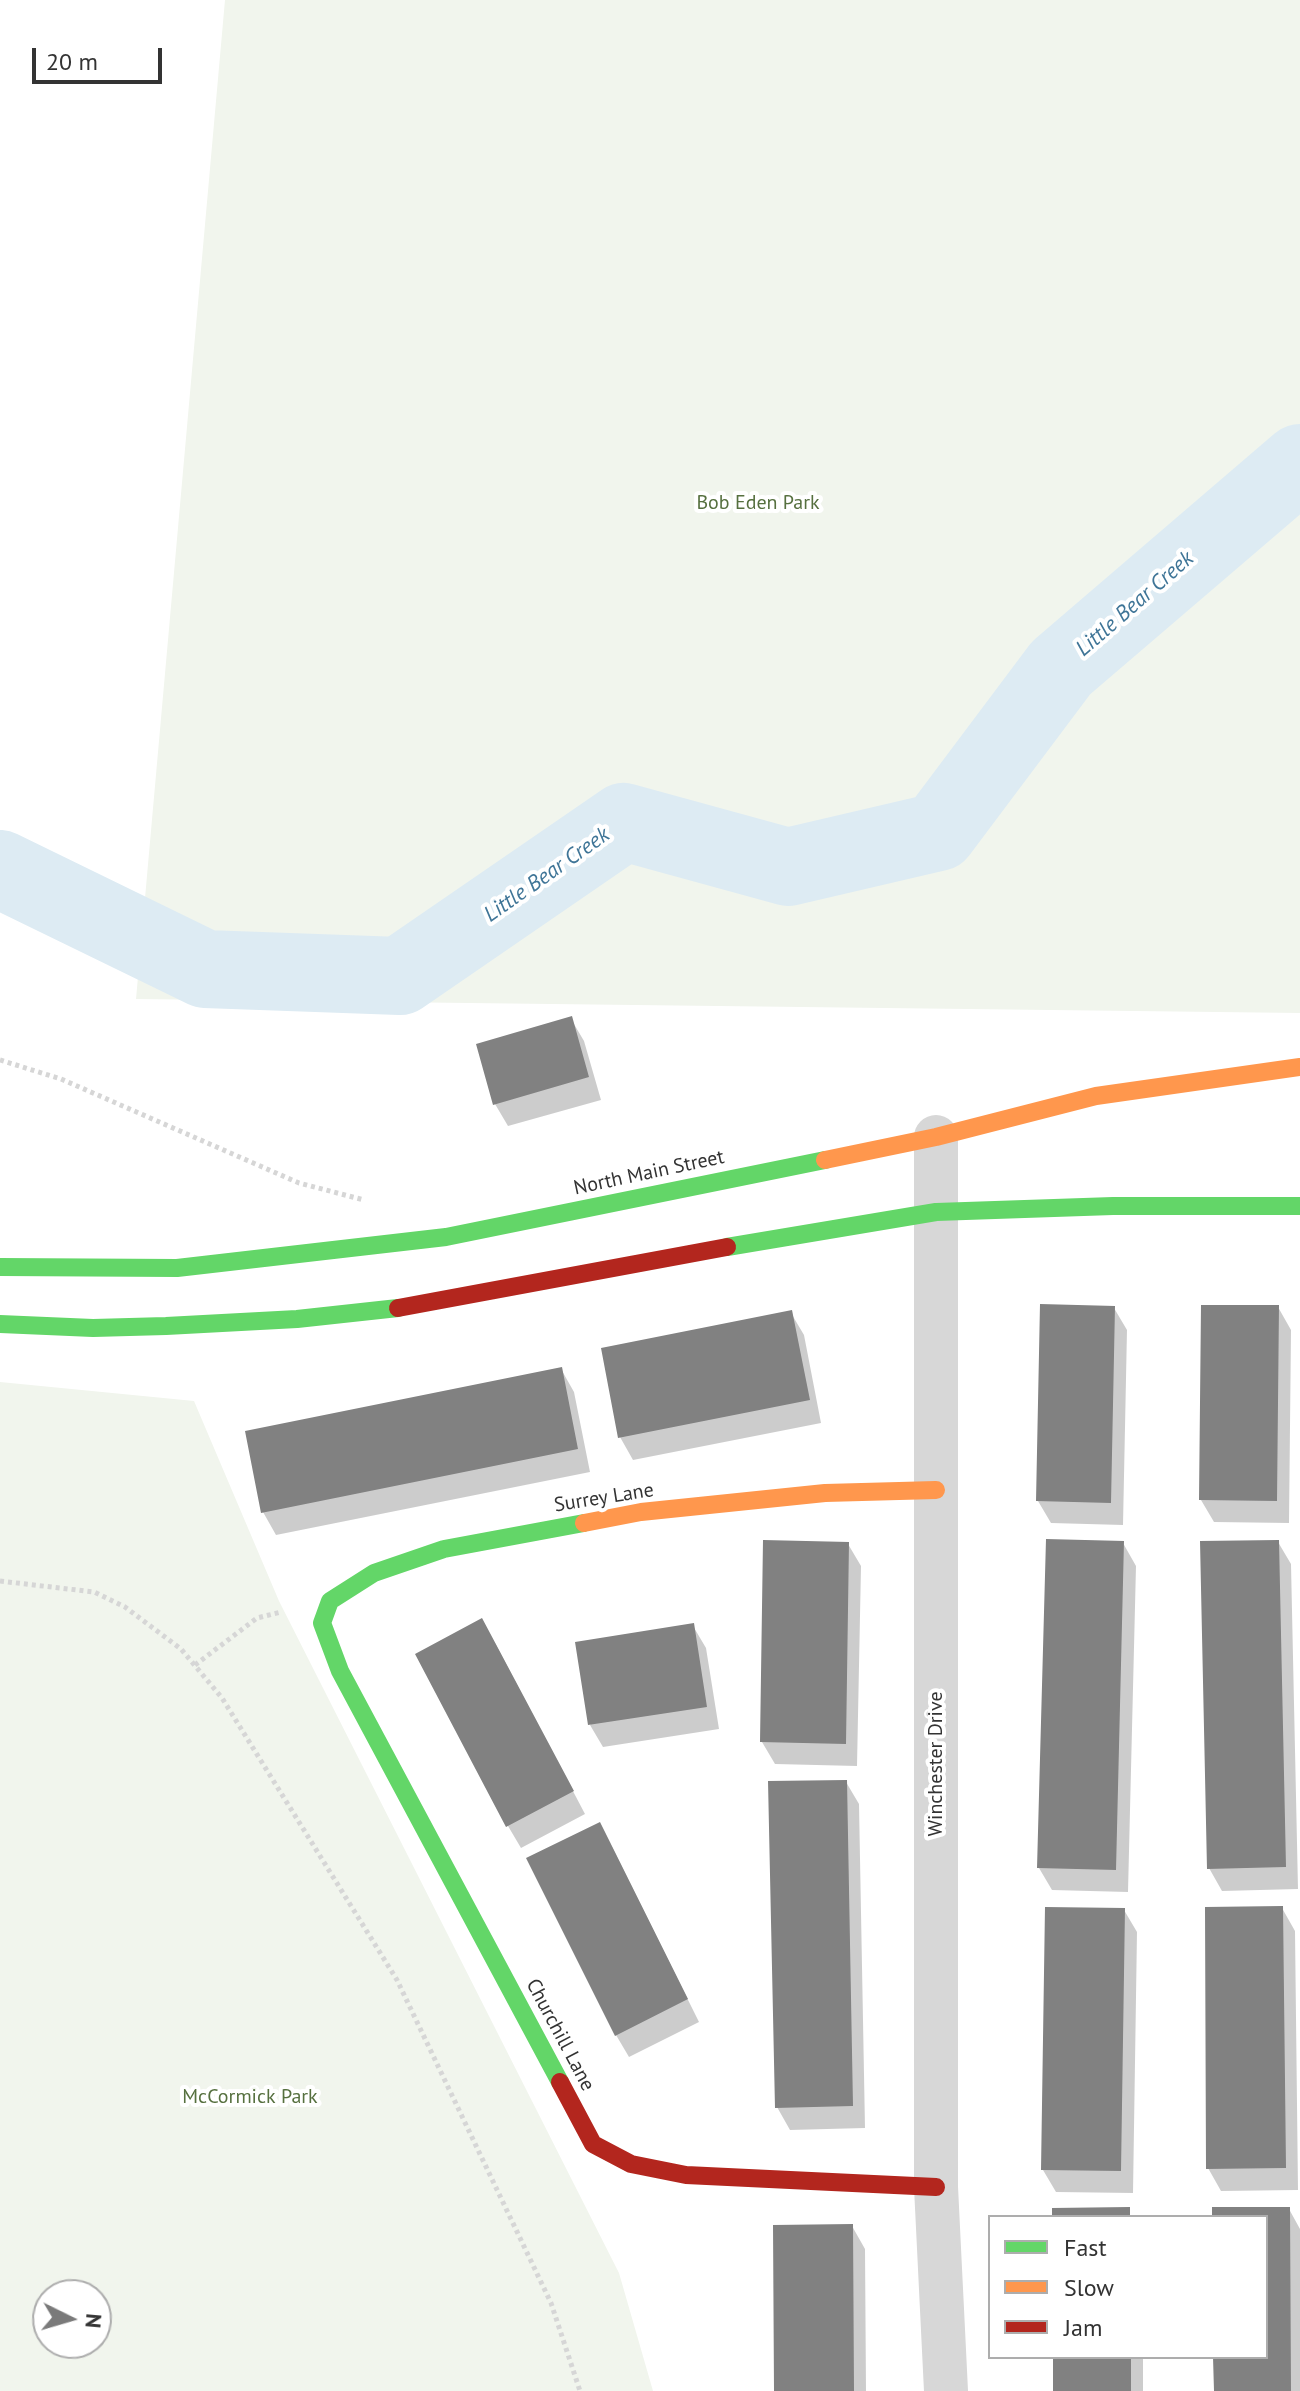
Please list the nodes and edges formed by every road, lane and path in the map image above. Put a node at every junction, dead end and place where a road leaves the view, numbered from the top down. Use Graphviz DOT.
graph roads {
  1 [pos="0,1060"];
  2 [pos="1300,1067"];
  3 [pos="936,1137"];
  4 [pos="368,1201"];
  5 [pos="1300,1206"];
  6 [pos="936,1212"];
  7 [pos="0,1267"];
  8 [pos="0,1324"];
  9 [pos="936,1490"];
  10 [pos="0,1581"];
  11 [pos="330,1601"];
  12 [pos="195,1665"];
  13 [pos="936,2187"];
  14 [pos="580,2391"];
  15 [pos="946,2391"];
  1 -- 4 [label="path"];
  2 -- 3 [label="main road, North Main Street"];
  3 -- 6 [label="street, Winchester Drive"];
  3 -- 7 [label="main road, North Main Street"];
  5 -- 6 [label="main road"];
  6 -- 8 [label="main road"];
  6 -- 9 [label="street, Winchester Drive"];
  9 -- 11 [label="main road, Surrey Lane"];
  9 -- 13 [label="street, Winchester Drive"];
  10 -- 12 [label="path"];
  11 -- 12 [label="path"];
  11 -- 13 [label="main road, Churchill Lane"];
  12 -- 14 [label="path"];
  13 -- 15 [label="street, Winchester Drive"];
}
